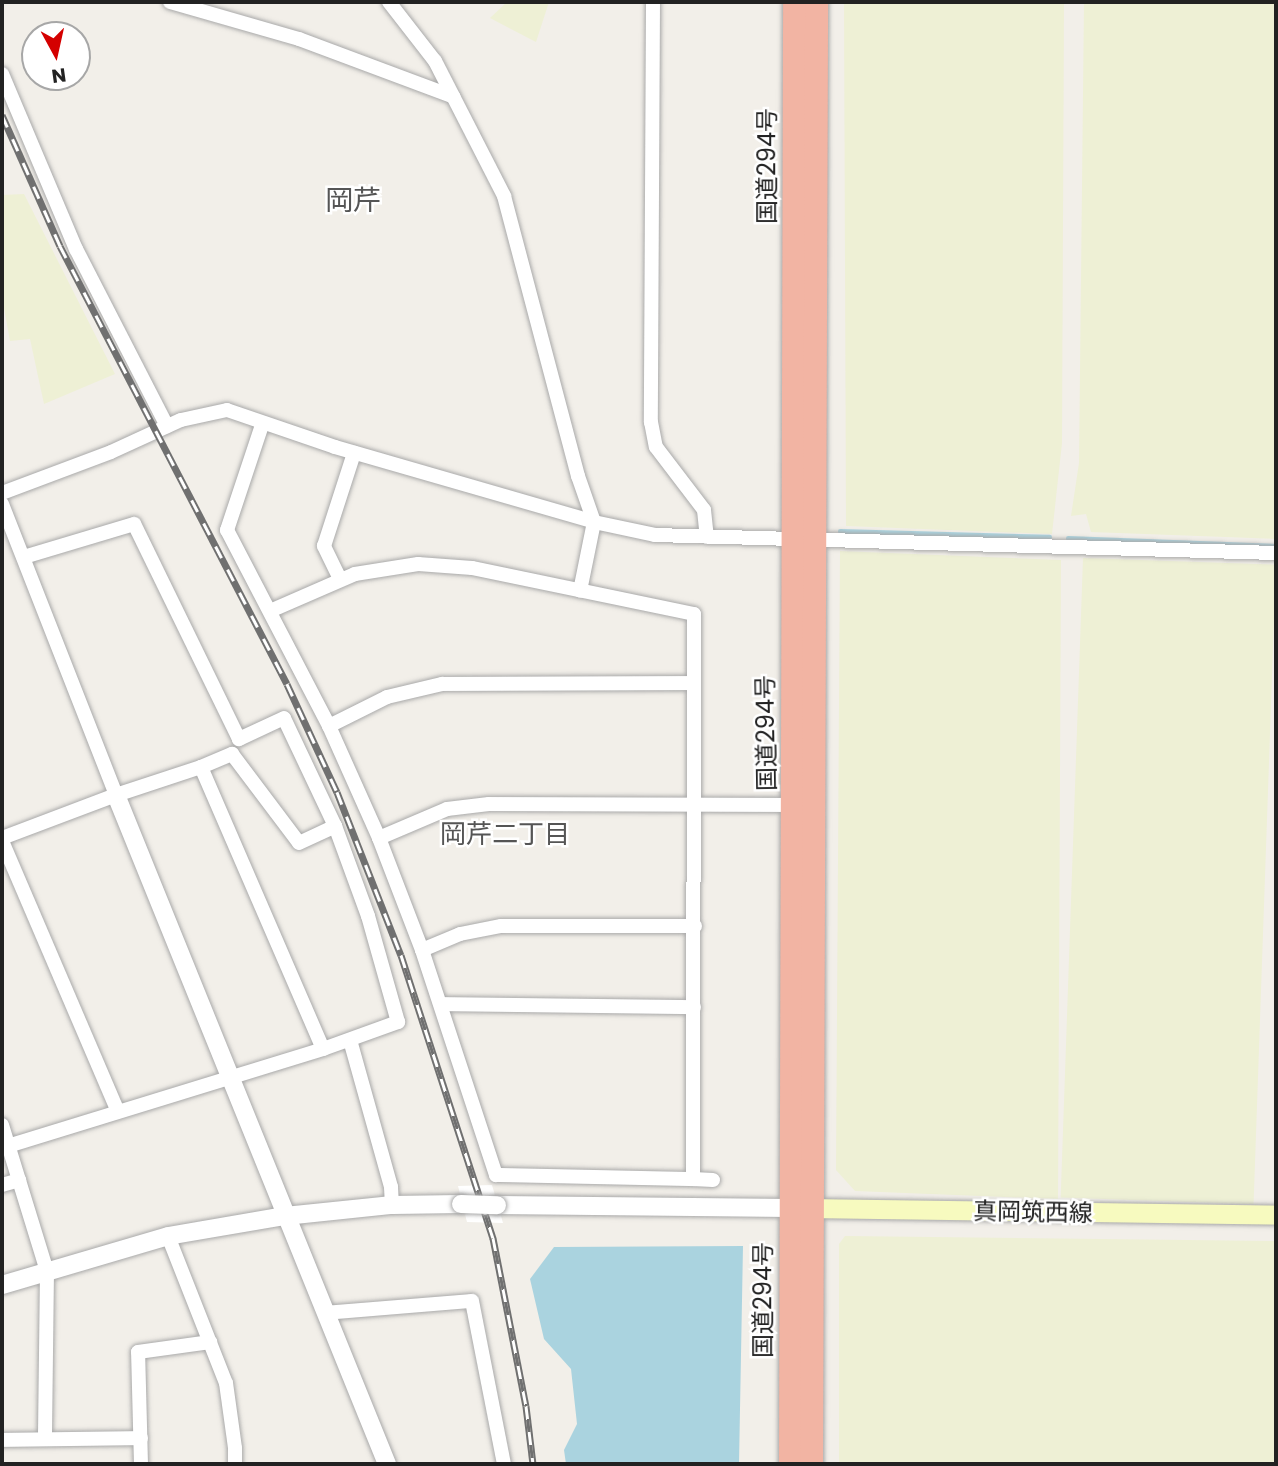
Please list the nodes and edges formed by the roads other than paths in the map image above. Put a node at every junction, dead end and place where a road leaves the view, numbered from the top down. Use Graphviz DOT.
graph roads {
  1 [pos="170,2"];
  2 [pos="389,2"];
  3 [pos="653,2"];
  4 [pos="794,2"];
  5 [pos="816,2"];
  6 [pos="187,5"];
  7 [pos="2,74"];
  8 [pos="454,97"];
  9 [pos="262,425"];
  10 [pos="167,426"];
  11 [pos="355,453"];
  12 [pos="2,493"];
  13 [pos="2,504"];
  14 [pos="594,522"];
  15 [pos="707,537"];
  16 [pos="791,537"];
  17 [pos="815,538"];
  18 [pos="1276,553"];
  19 [pos="24,557"];
  20 [pos="340,579"];
  21 [pos="580,591"];
  22 [pos="270,611"];
  23 [pos="694,683"];
  24 [pos="329,726"];
  25 [pos="239,739"];
  26 [pos="232,754"];
  27 [pos="201,767"];
  28 [pos="116,794"];
  29 [pos="793,805"];
  30 [pos="695,806"];
  31 [pos="335,826"];
  32 [pos="379,838"];
  33 [pos="2,840"];
  34 [pos="695,926"];
  35 [pos="422,950"];
  36 [pos="441,1004"];
  37 [pos="694,1007"];
  38 [pos="349,1040"];
  39 [pos="323,1049"];
  40 [pos="229,1076"];
  41 [pos="118,1111"];
  42 [pos="2,1125"];
  43 [pos="8,1146"];
  44 [pos="693,1179"];
  45 [pos="19,1180"];
  46 [pos="713,1180"];
  47 [pos="2,1185"];
  48 [pos="392,1205"];
  49 [pos="790,1208"];
  50 [pos="814,1209"];
  51 [pos="1276,1214"];
  52 [pos="285,1216"];
  53 [pos="168,1236"];
  54 [pos="47,1272"];
  55 [pos="2,1285"];
  56 [pos="325,1313"];
  57 [pos="210,1342"];
  58 [pos="141,1438"];
  59 [pos="45,1439"];
  60 [pos="2,1440"];
  61 [pos="141,1464"];
  62 [pos="235,1464"];
  63 [pos="387,1464"];
  64 [pos="504,1464"];
  65 [pos="790,1464"];
  66 [pos="811,1464"];
  1 -- 6 [label="street"];
  2 -- 8 [label="street"];
  3 -- 15 [label="street"];
  4 -- 16 [label="highway, 国道294号"];
  5 -- 17 [label="highway, 国道294号"];
  6 -- 8 [label="street"];
  7 -- 10 [label="street"];
  8 -- 14 [label="street"];
  9 -- 10 [label="street"];
  9 -- 11 [label="street"];
  9 -- 22 [label="street"];
  10 -- 12 [label="street"];
  11 -- 14 [label="street"];
  11 -- 20 [label="street"];
  13 -- 19 [label="street"];
  14 -- 15 [label="street"];
  14 -- 21 [label="street"];
  15 -- 16 [label="street"];
  16 -- 17 [label="street"];
  16 -- 29 [label="highway, 国道294号"];
  17 -- 18 [label="street"];
  17 -- 50 [label="highway, 国道294号"];
  19 -- 25 [label="street"];
  19 -- 28 [label="street"];
  20 -- 21 [label="street"];
  20 -- 22 [label="street"];
  21 -- 23 [label="street"];
  22 -- 24 [label="street"];
  23 -- 24 [label="street"];
  23 -- 30 [label="street"];
  24 -- 32 [label="street"];
  25 -- 26 [label="street"];
  25 -- 31 [label="street"];
  26 -- 27 [label="street"];
  26 -- 31 [label="street"];
  27 -- 28 [label="street"];
  27 -- 39 [label="street"];
  28 -- 33 [label="street"];
  28 -- 40 [label="street"];
  29 -- 30 [label="street"];
  29 -- 49 [label="highway, 国道294号"];
  30 -- 32 [label="street"];
  30 -- 34 [label="street"];
  31 -- 38 [label="street"];
  32 -- 35 [label="street"];
  33 -- 41 [label="street"];
  34 -- 35 [label="street"];
  34 -- 37 [label="street"];
  35 -- 36 [label="street"];
  36 -- 37 [label="street"];
  36 -- 44 [label="street"];
  37 -- 44 [label="street"];
  38 -- 39 [label="street"];
  38 -- 48 [label="street"];
  39 -- 40 [label="street"];
  40 -- 41 [label="street"];
  40 -- 52 [label="street"];
  41 -- 43 [label="street"];
  42 -- 43 [label="street"];
  43 -- 45 [label="street"];
  44 -- 46 [label="street"];
  45 -- 47 [label="street"];
  45 -- 54 [label="street"];
  48 -- 49 [label="street, bridge"];
  48 -- 52 [label="street"];
  49 -- 50 [label="main road, 真岡筑西線"];
  49 -- 65 [label="highway, 国道294号"];
  50 -- 51 [label="main road, 真岡筑西線"];
  50 -- 66 [label="highway, 国道294号"];
  52 -- 53 [label="street"];
  52 -- 56 [label="street"];
  53 -- 54 [label="street"];
  53 -- 57 [label="street"];
  54 -- 55 [label="street"];
  54 -- 59 [label="street"];
  56 -- 63 [label="street"];
  56 -- 64 [label="street"];
  57 -- 58 [label="street"];
  57 -- 62 [label="street"];
  58 -- 59 [label="street"];
  58 -- 61 [label="street"];
  59 -- 60 [label="street"];
}
